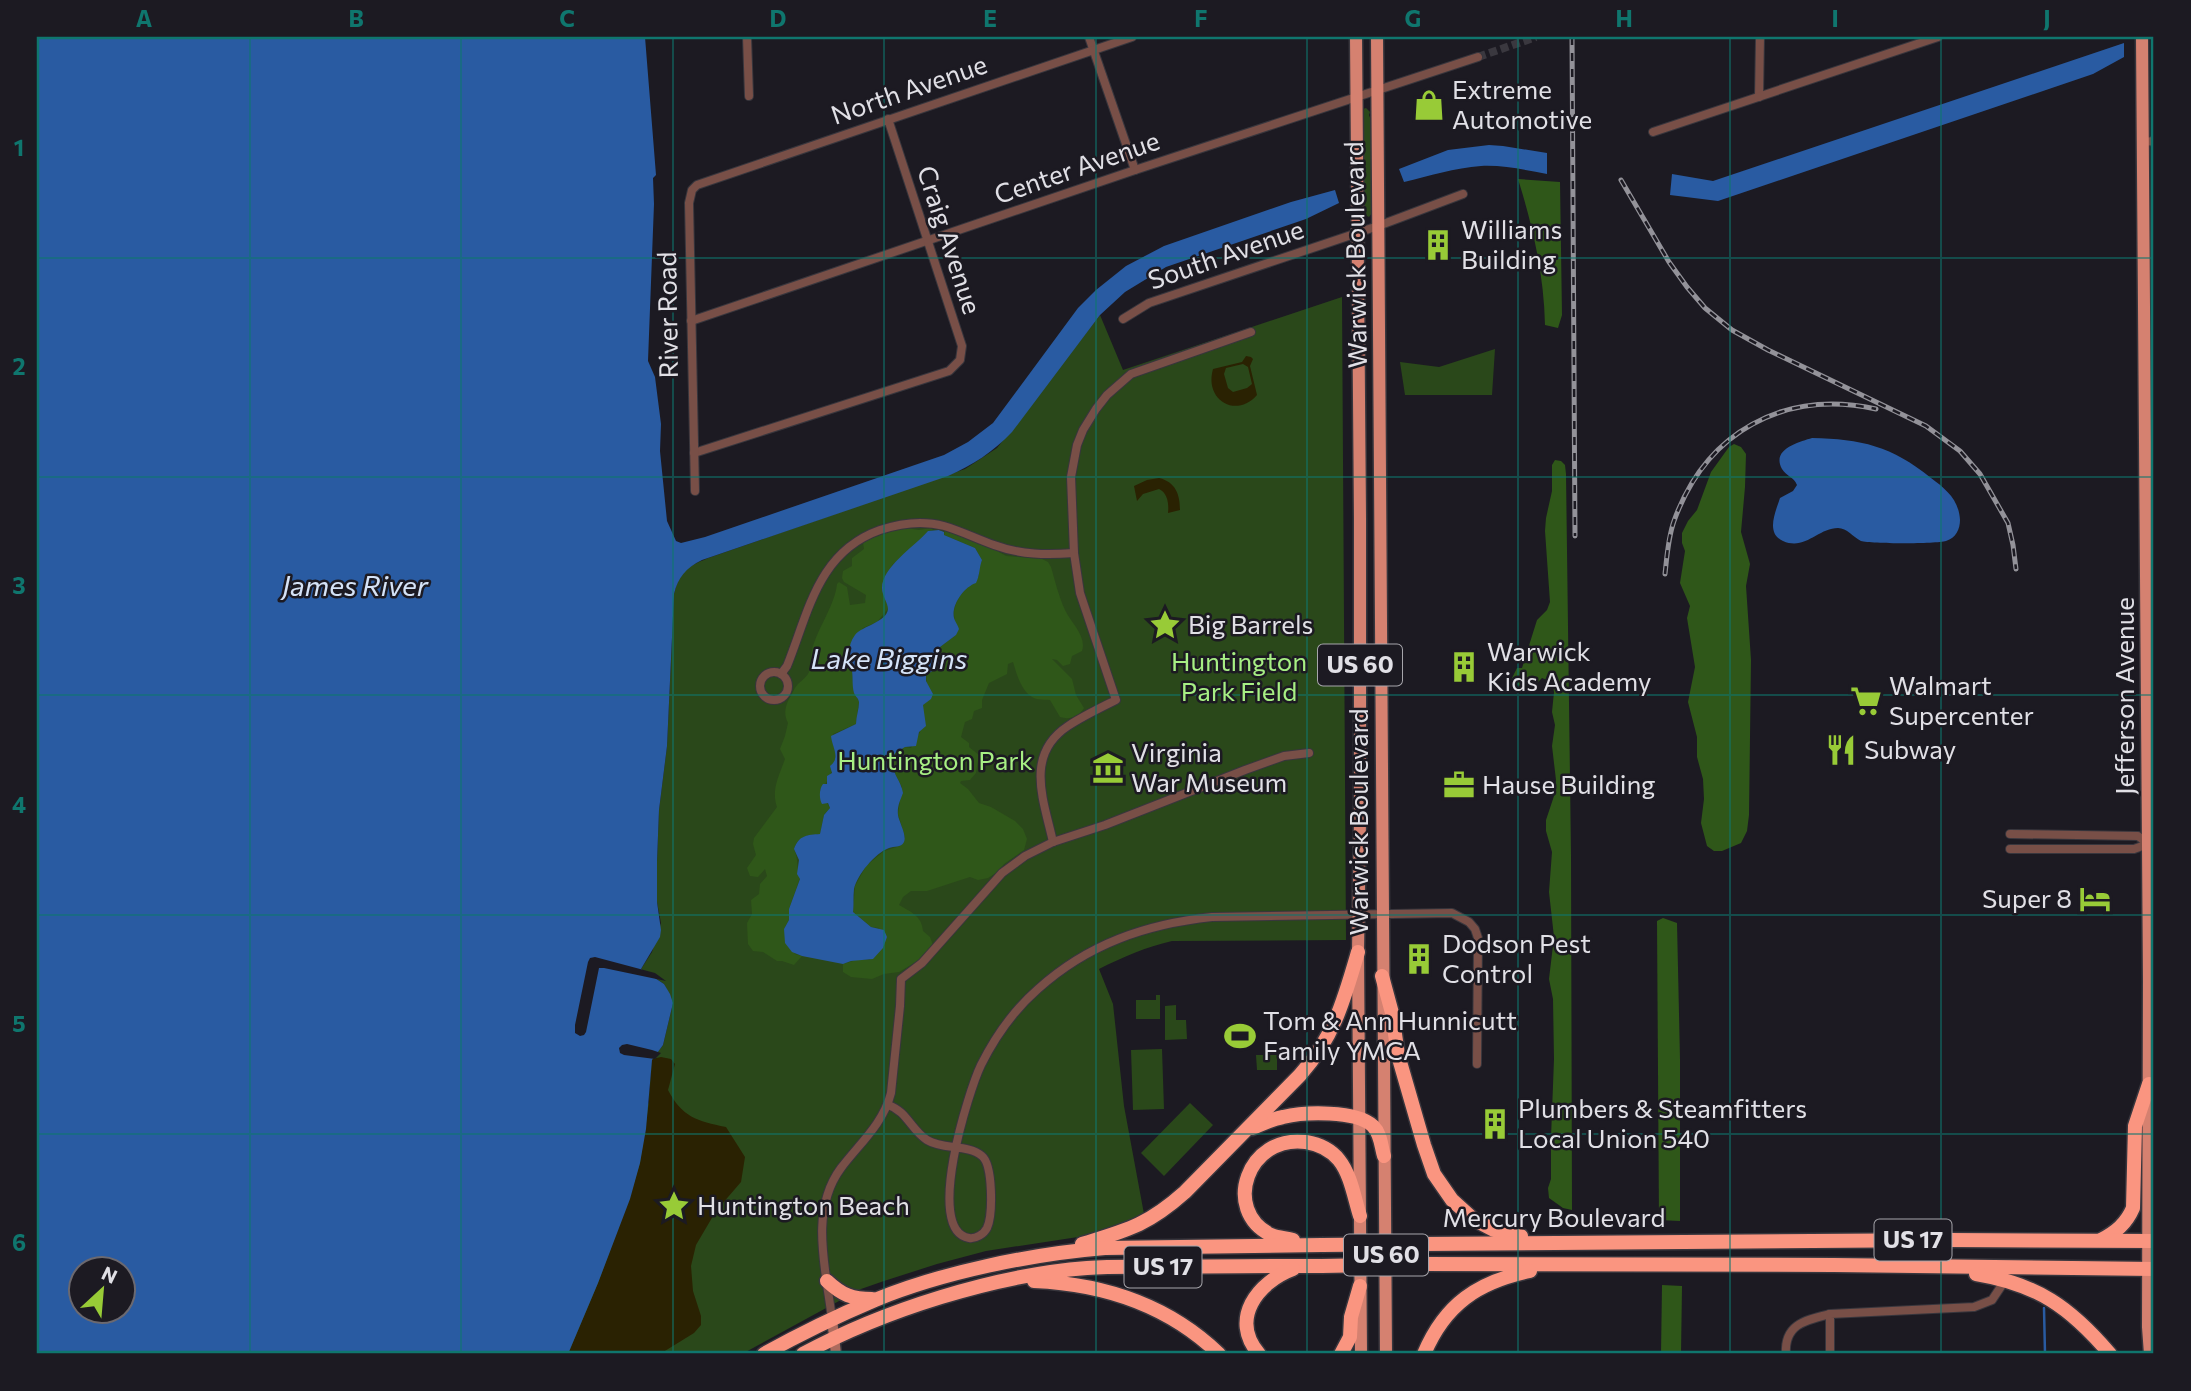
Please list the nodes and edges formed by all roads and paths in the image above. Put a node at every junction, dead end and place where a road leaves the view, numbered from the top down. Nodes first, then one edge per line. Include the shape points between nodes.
1 (749, 37) edge
2 (1089, 37) edge
3 (1132, 37) edge
4 (1356, 37) edge
5 (1377, 37) edge
6 (1760, 37) edge
7 (1938, 37) edge
8 (2142, 37) edge
9 (1093, 50) junction
10 (1478, 57) tunnel mouth
11 (1377, 91) junction
12 (749, 96) dead end
13 (1356, 97) junction
14 (1759, 97) junction
15 (888, 119) junction
16 (1653, 132) dead end
17 (2149, 141) edge
18 (739, 170) joint
19 (1135, 170) junction
20 (1464, 194) dead end
21 (1378, 226) junction
22 (1358, 233) junction
23 (928, 241) junction
24 (1123, 319) dead end
25 (691, 321) junction
26 (1251, 332) dead end
27 (1360, 414) junction
28 (1380, 414) junction
29 (694, 453) junction
30 (695, 491) dead end
31 (1360, 519) junction
32 (1381, 519) junction
33 (2150, 523) edge
34 (1074, 553) junction
35 (781, 674) dead end
36 (1309, 752) dead end
37 (1360, 770) junction
38 (1381, 770) junction
39 (2010, 834) dead end
40 (1054, 842) junction
41 (2151, 844) edge
42 (2010, 849) dead end
43 (1382, 914) junction
44 (1359, 915) junction
45 (1358, 952) junction
46 (1382, 976) junction
47 (1477, 1064) dead end
48 (2149, 1084) junction
49 (888, 1105) junction
50 (1359, 1118) junction
51 (1245, 1132) junction
52 (954, 1148) junction
53 (1384, 1156) junction
54 (1360, 1216) junction
55 (1541, 1239) junction
56 (2101, 1240) junction
57 (2151, 1240) edge
58 (1322, 1245) junction
59 (1050, 1255) junction
60 (1306, 1266) junction
61 (1933, 1266) junction
62 (1542, 1267) junction
63 (2151, 1269) edge
64 (2006, 1279) junction
65 (1005, 1280) junction
66 (827, 1281) junction
67 (1360, 1286) junction
68 (877, 1298) junction
69 (1830, 1314) junction
70 (832, 1319) junction
71 (834, 1338) junction
72 (764, 1354) edge
73 (803, 1354) edge
74 (836, 1354) edge
75 (1219, 1354) edge
76 (1259, 1354) edge
77 (1341, 1354) edge
78 (1361, 1354) edge
79 (1386, 1354) edge
80 (1424, 1354) edge
81 (1786, 1354) edge
82 (1830, 1354) edge
83 (2110, 1354) edge
84 (2150, 1354) edge

1 - 12 street
2 - 9 street
3 - 9 street, North Avenue
4 - 13 main road, Warwick Boulevard / US 60
5 - 11 main road, Warwick Boulevard / US 60
6 - 14 street
7 - 14 street
8 - 17 main road, Jefferson Avenue
9 - 15 street, North Avenue
9 - 19 street
10 - 11 street, Center Avenue
11 - 13 street, Center Avenue
11 - 21 main road, Warwick Boulevard / US 60
13 - 19 street, Center Avenue
13 - 22 main road, Warwick Boulevard / US 60
14 - 16 street
15 - 18 street, North Avenue
15 - 23 street, Craig Avenue
17 - 33 main road, Jefferson Avenue
18 - 25 street, River Road via 697,185 690,196
19 - 23 street, Center Avenue
20 - 21 street, South Avenue
21 - 22 street, South Avenue
21 - 28 main road, Warwick Boulevard / US 60
22 - 24 street, South Avenue via 1149,303
22 - 27 main road, Warwick Boulevard / US 60
23 - 25 street, Center Avenue
23 - 29 street, Craig Avenue via 962,346 960,360 950,370
25 - 29 street, River Road
26 - 34 street via 1131,374 1105,397 1077,445 1072,477
27 - 28 main road
27 - 31 main road, Warwick Boulevard / US 60
28 - 32 main road, Warwick Boulevard / US 60
29 - 30 street, River Road
31 - 32 main road
31 - 37 main road, Warwick Boulevard / US 60
32 - 38 main road, Warwick Boulevard / US 60
33 - 41 main road, Jefferson Avenue
34 - 35 street via 1013,551 934,524 892,526 860,539 836,558 820,581
34 - 40 street via 1080,593 1116,699 1067,726 1046,750 1041,786
36 - 40 street via 1284,756
37 - 38 main road
37 - 44 main road, Warwick Boulevard / US 60
38 - 43 main road, Warwick Boulevard / US 60
39 - 41 street via 2138,836
40 - 49 street via 1002,873 922,963 901,979
41 - 42 street via 2134,849
41 - 48 main road, Jefferson Avenue
43 - 44 street
43 - 46 main road, Warwick Boulevard / US 60
43 - 47 street via 1456,914 1475,929
44 - 45 main road, Warwick Boulevard / US 60
44 - 52 street via 1182,920 1123,936 1080,957 1036,990 989,1050 962,1114
45 - 50 main road, Warwick Boulevard / US 60
45 - 51 highway via 1344,1002 1325,1043 1304,1072
46 - 53 main road, Warwick Boulevard / US 60
46 - 55 highway via 1398,1055 1438,1181 1452,1200 1482,1224 1514,1236
48 - 56 highway via 2135,1126 2133,1208 2121,1227
48 - 57 main road, Jefferson Avenue
49 - 52 street via 905,1115 920,1135
49 - 66 street via 841,1168 827,1195 822,1226
50 - 51 highway via 1284,1116
50 - 53 highway via 1376,1129
50 - 54 main road, Warwick Boulevard / US 60
51 - 59 highway via 1156,1216
52 - 52 street via 951,1218 960,1233 972,1238 987,1228 989,1167 982,1156
53 - 79 main road, Warwick Boulevard / US 60
54 - 58 highway via 1348,1174 1329,1151 1297,1142 1263,1153 1247,1181 1250,1214 1272,1235
54 - 67 main road, Warwick Boulevard / US 60
55 - 56 highway, Mercury Boulevard / US 17
55 - 58 highway, Mercury Boulevard / US 17, bridge
56 - 57 highway, Mercury Boulevard
57 - 63 main road, Jefferson Avenue
58 - 59 highway, Mercury Boulevard / US 17 via 1123,1247
59 - 68 highway, Mercury Boulevard / US 17 via 986,1267
60 - 62 highway, Mercury Boulevard / US 17, bridge
60 - 65 highway, Mercury Boulevard / US 17 via 1086,1268
60 - 76 highway via 1270,1280 1255,1297 1247,1333
61 - 62 highway, Mercury Boulevard / US 17
61 - 63 highway, Mercury Boulevard / US 17
61 - 64 highway
62 - 80 highway via 1472,1292 1438,1326
63 - 84 main road, Jefferson Avenue
64 - 69 street via 1992,1300 1974,1307
64 - 83 highway via 2067,1311
65 - 71 highway, Mercury Boulevard / US 17 via 901,1311
65 - 75 highway via 1077,1285 1126,1296 1179,1322
66 - 68 highway via 846,1296
66 - 70 street
67 - 77 highway via 1350,1337
67 - 78 main road, Warwick Boulevard / US 60
68 - 70 highway, Mercury Boulevard / US 17
69 - 81 street via 1799,1324 1787,1338
69 - 82 street
70 - 71 street
70 - 72 highway, Mercury Boulevard / US 17
71 - 73 highway, Mercury Boulevard / US 17
71 - 74 street

